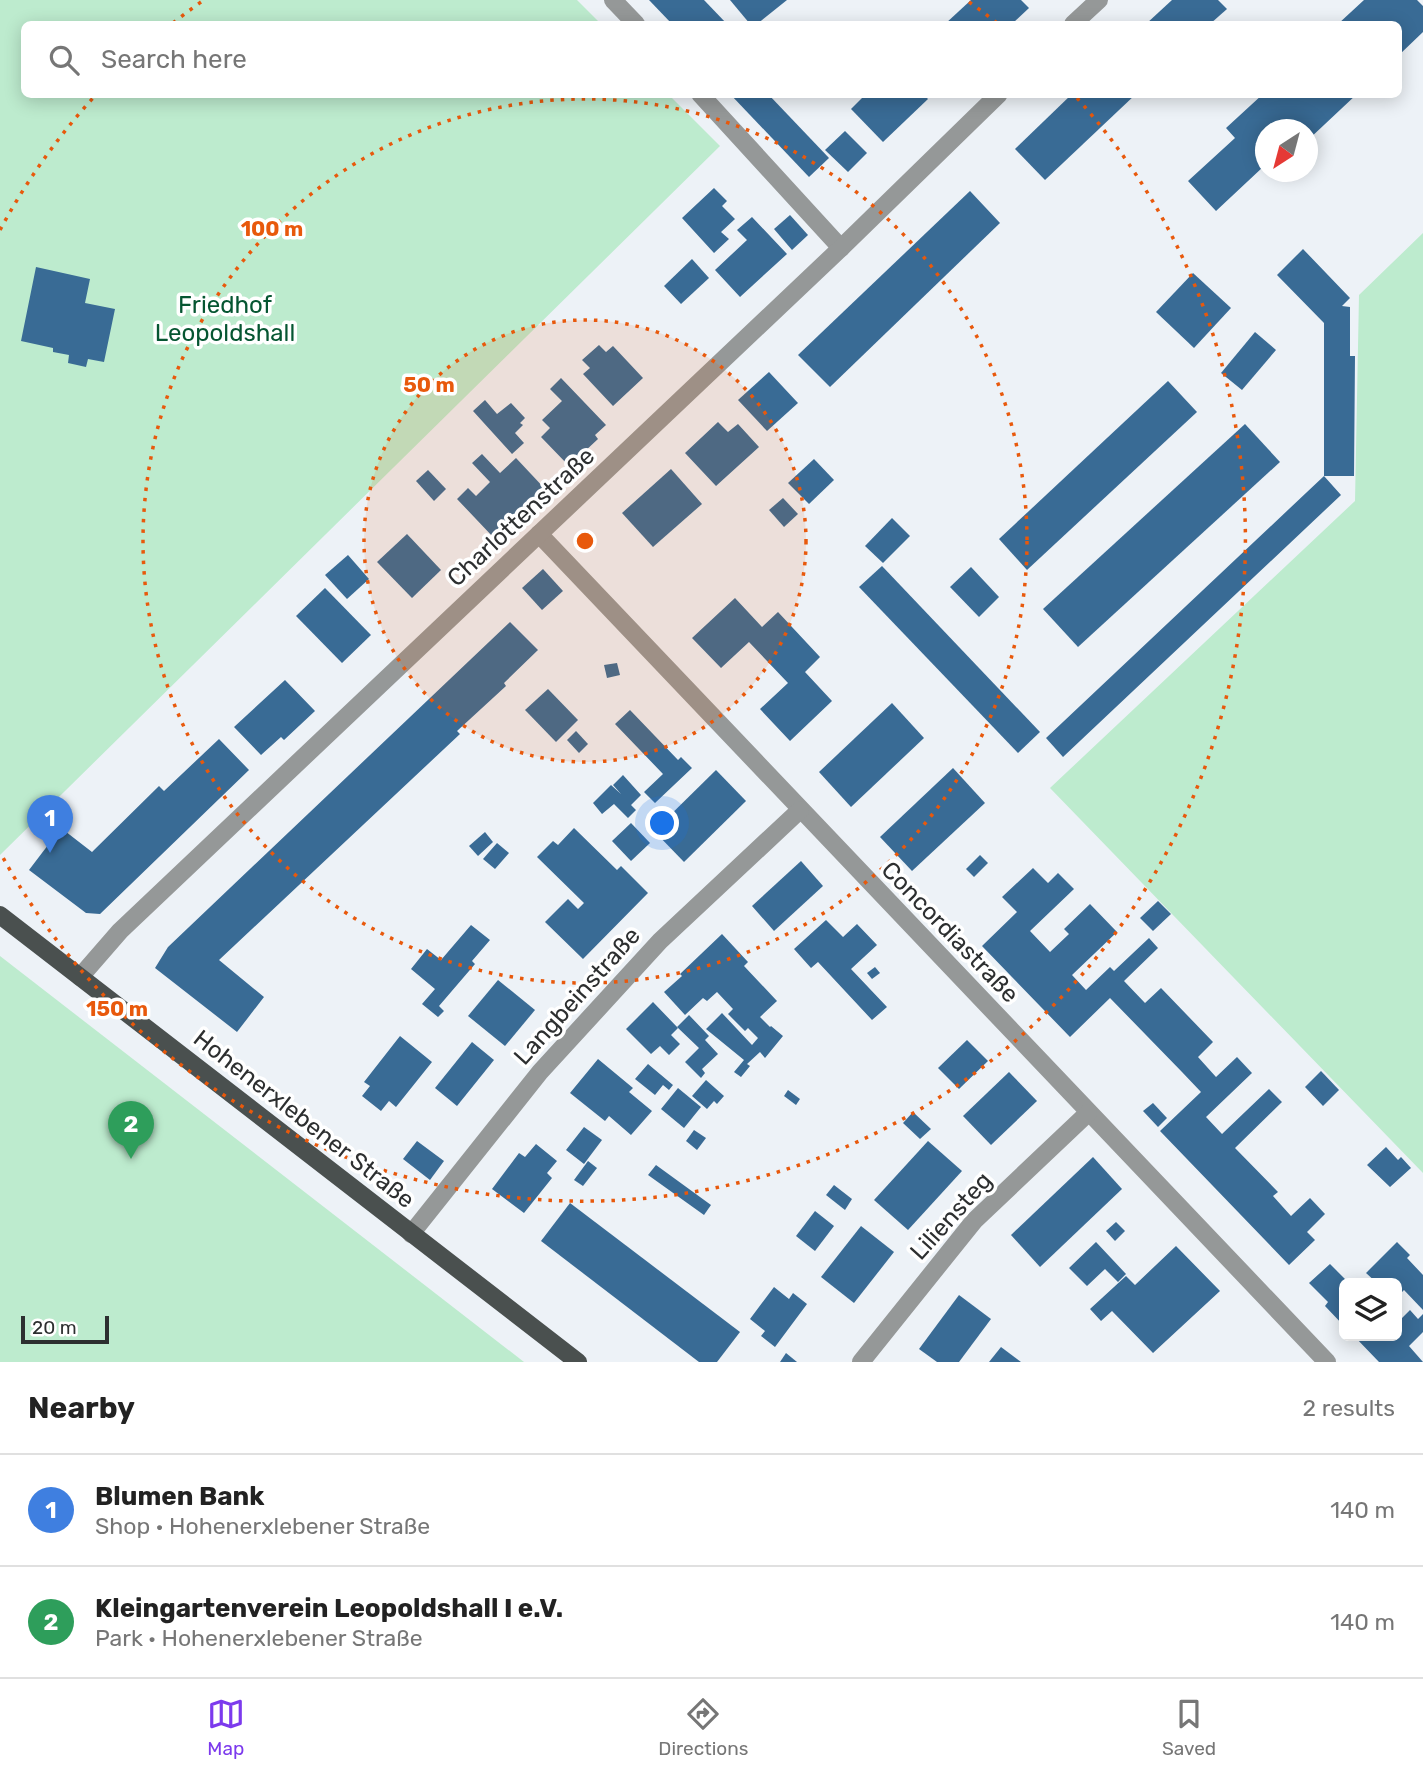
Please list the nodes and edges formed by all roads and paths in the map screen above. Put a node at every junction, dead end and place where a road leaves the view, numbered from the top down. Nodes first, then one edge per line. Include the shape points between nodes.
1 (613, 0) edge
2 (1097, 0) edge
3 (632, 21) edge
4 (1076, 21) edge
5 (704, 98) edge
6 (995, 98) edge
7 (841, 248) junction
8 (539, 534) junction
9 (800, 810) junction
10 (0, 915) edge
11 (80, 977) junction
12 (1088, 1113) junction
13 (411, 1234) junction
14 (578, 1362) edge
15 (861, 1362) edge
16 (1327, 1362) edge

1 - 3 street
2 - 4 street
5 - 7 street
6 - 7 street, Charlottenstraße
7 - 8 street, Charlottenstraße
8 - 9 street, Concordiastraße
8 - 11 street, Charlottenstraße via 120,931
9 - 12 street, Concordiastraße
9 - 13 street, Langbeinstraße via 660,942 558,1052
10 - 11 main road, Hohenerxlebener Straße
11 - 13 main road, Hohenerxlebener Straße
12 - 15 street, Liliensteg via 974,1221
12 - 16 street, Concordiastraße
13 - 14 main road, Hohenerxlebener Straße

